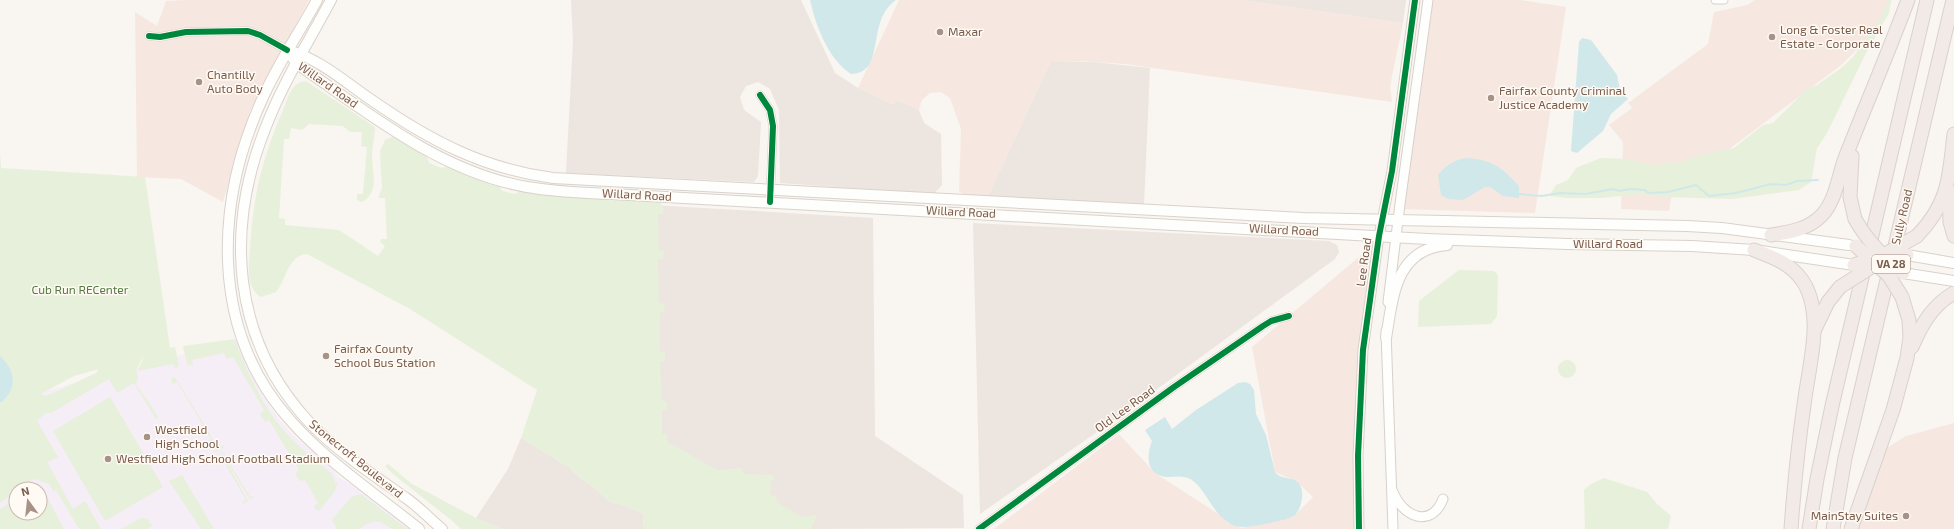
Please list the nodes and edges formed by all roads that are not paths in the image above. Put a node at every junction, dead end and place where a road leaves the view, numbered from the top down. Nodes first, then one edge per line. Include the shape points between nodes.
1 (317, 0) edge
2 (331, 0) edge
3 (1415, 0) edge
4 (1428, 0) edge
5 (1715, 0) edge
6 (1724, 0) edge
7 (1908, 0) edge
8 (1927, 0) edge
9 (1953, 0) edge
10 (149, 36) dead end
11 (287, 50) junction
12 (302, 54) junction
13 (297, 64) junction
14 (760, 95) dead end
15 (1954, 134) edge
16 (1853, 141) junction
17 (1948, 181) junction
18 (771, 188) junction
19 (770, 202) junction
20 (1382, 221) junction
21 (1398, 221) junction
22 (1771, 235) junction
23 (1379, 236) junction
24 (1954, 236) edge
25 (1397, 238) junction
26 (1487, 242) junction
27 (1852, 246) joint
28 (1754, 250) junction
29 (1910, 255) joint
30 (1880, 257) junction
31 (1954, 263) edge
32 (1850, 264) joint
33 (1906, 273) joint
34 (1954, 281) edge
35 (1954, 293) edge
36 (1289, 316) dead end
37 (1814, 333) junction
38 (1386, 338) junction
39 (1907, 358) junction
40 (1392, 488) junction
41 (1442, 499) dead end
42 (419, 529) edge
43 (442, 529) edge
44 (979, 529) edge
45 (1359, 529) edge
46 (1393, 529) edge
47 (1791, 529) edge
48 (1809, 529) edge
49 (1833, 529) edge
50 (1851, 529) edge

1 - 11 main road, Stonecroft Boulevard
2 - 12 main road, Stonecroft Boulevard
3 - 20 street, Lee Road via 1392,171
4 - 21 street
5 - 6 street
7 - 16 highway
8 - 48 highway, Sully Road / VA 28 via 1832,406
9 - 49 highway, Sully Road / VA 28 via 1847,450
10 - 11 street via 160,37 186,32 248,31
11 - 12 main road, Willard Road
11 - 13 main road, Willard Road
11 - 42 main road, Stonecroft Boulevard via 256,114 232,196 227,266 234,310 247,351 256,369 289,419 316,446
12 - 13 main road, Stonecroft Boulevard
12 - 18 main road, Willard Road via 404,122 450,147 499,168 553,178
13 - 19 main road, Willard Road via 397,133 444,158 496,179 526,187 552,190
13 - 43 main road, Stonecroft Boulevard via 264,130 246,194 240,252 243,287 250,321 279,384 311,423
14 - 18 street via 770,110 774,126
15 - 17 highway
16 - 22 highway via 1835,192 1822,215 1812,224 1797,231
16 - 30 highway, bridge via 1850,197 1854,219
17 - 24 highway via 1950,222
17 - 30 highway, bridge via 1938,211 1931,222 1917,236
18 - 19 street
18 - 20 main road, Willard Road via 1154,211
19 - 23 main road, Willard Road
20 - 21 main road, Willard Road
20 - 23 street, Lee Road
21 - 22 main road, Willard Road via 1687,226
21 - 25 street
22 - 27 main road, Willard Road
23 - 25 main road, Willard Road
23 - 45 street, Lee Road via 1361,375 1357,472
25 - 26 main road, Willard Road
25 - 38 street
26 - 28 main road, Willard Road via 1680,245
26 - 38 main road via 1432,247 1412,258 1403,269 1396,285
27 - 30 highway, bridge
28 - 32 main road, Willard Road
28 - 37 highway via 1778,259 1792,268 1802,280 1811,301
29 - 30 highway, bridge
29 - 31 main road
30 - 32 highway, bridge
30 - 33 highway, bridge
30 - 37 highway, bridge via 1840,287 1828,302
30 - 39 highway, bridge via 1902,298 1910,320
33 - 34 main road
35 - 39 highway via 1934,309 1922,325
36 - 44 street, Old Lee Road via 1263,326
37 - 47 highway via 1800,433
38 - 40 street
39 - 50 highway via 1893,410
40 - 41 street via 1400,506 1417,518 1427,519 1432,516 1438,510
40 - 46 street

